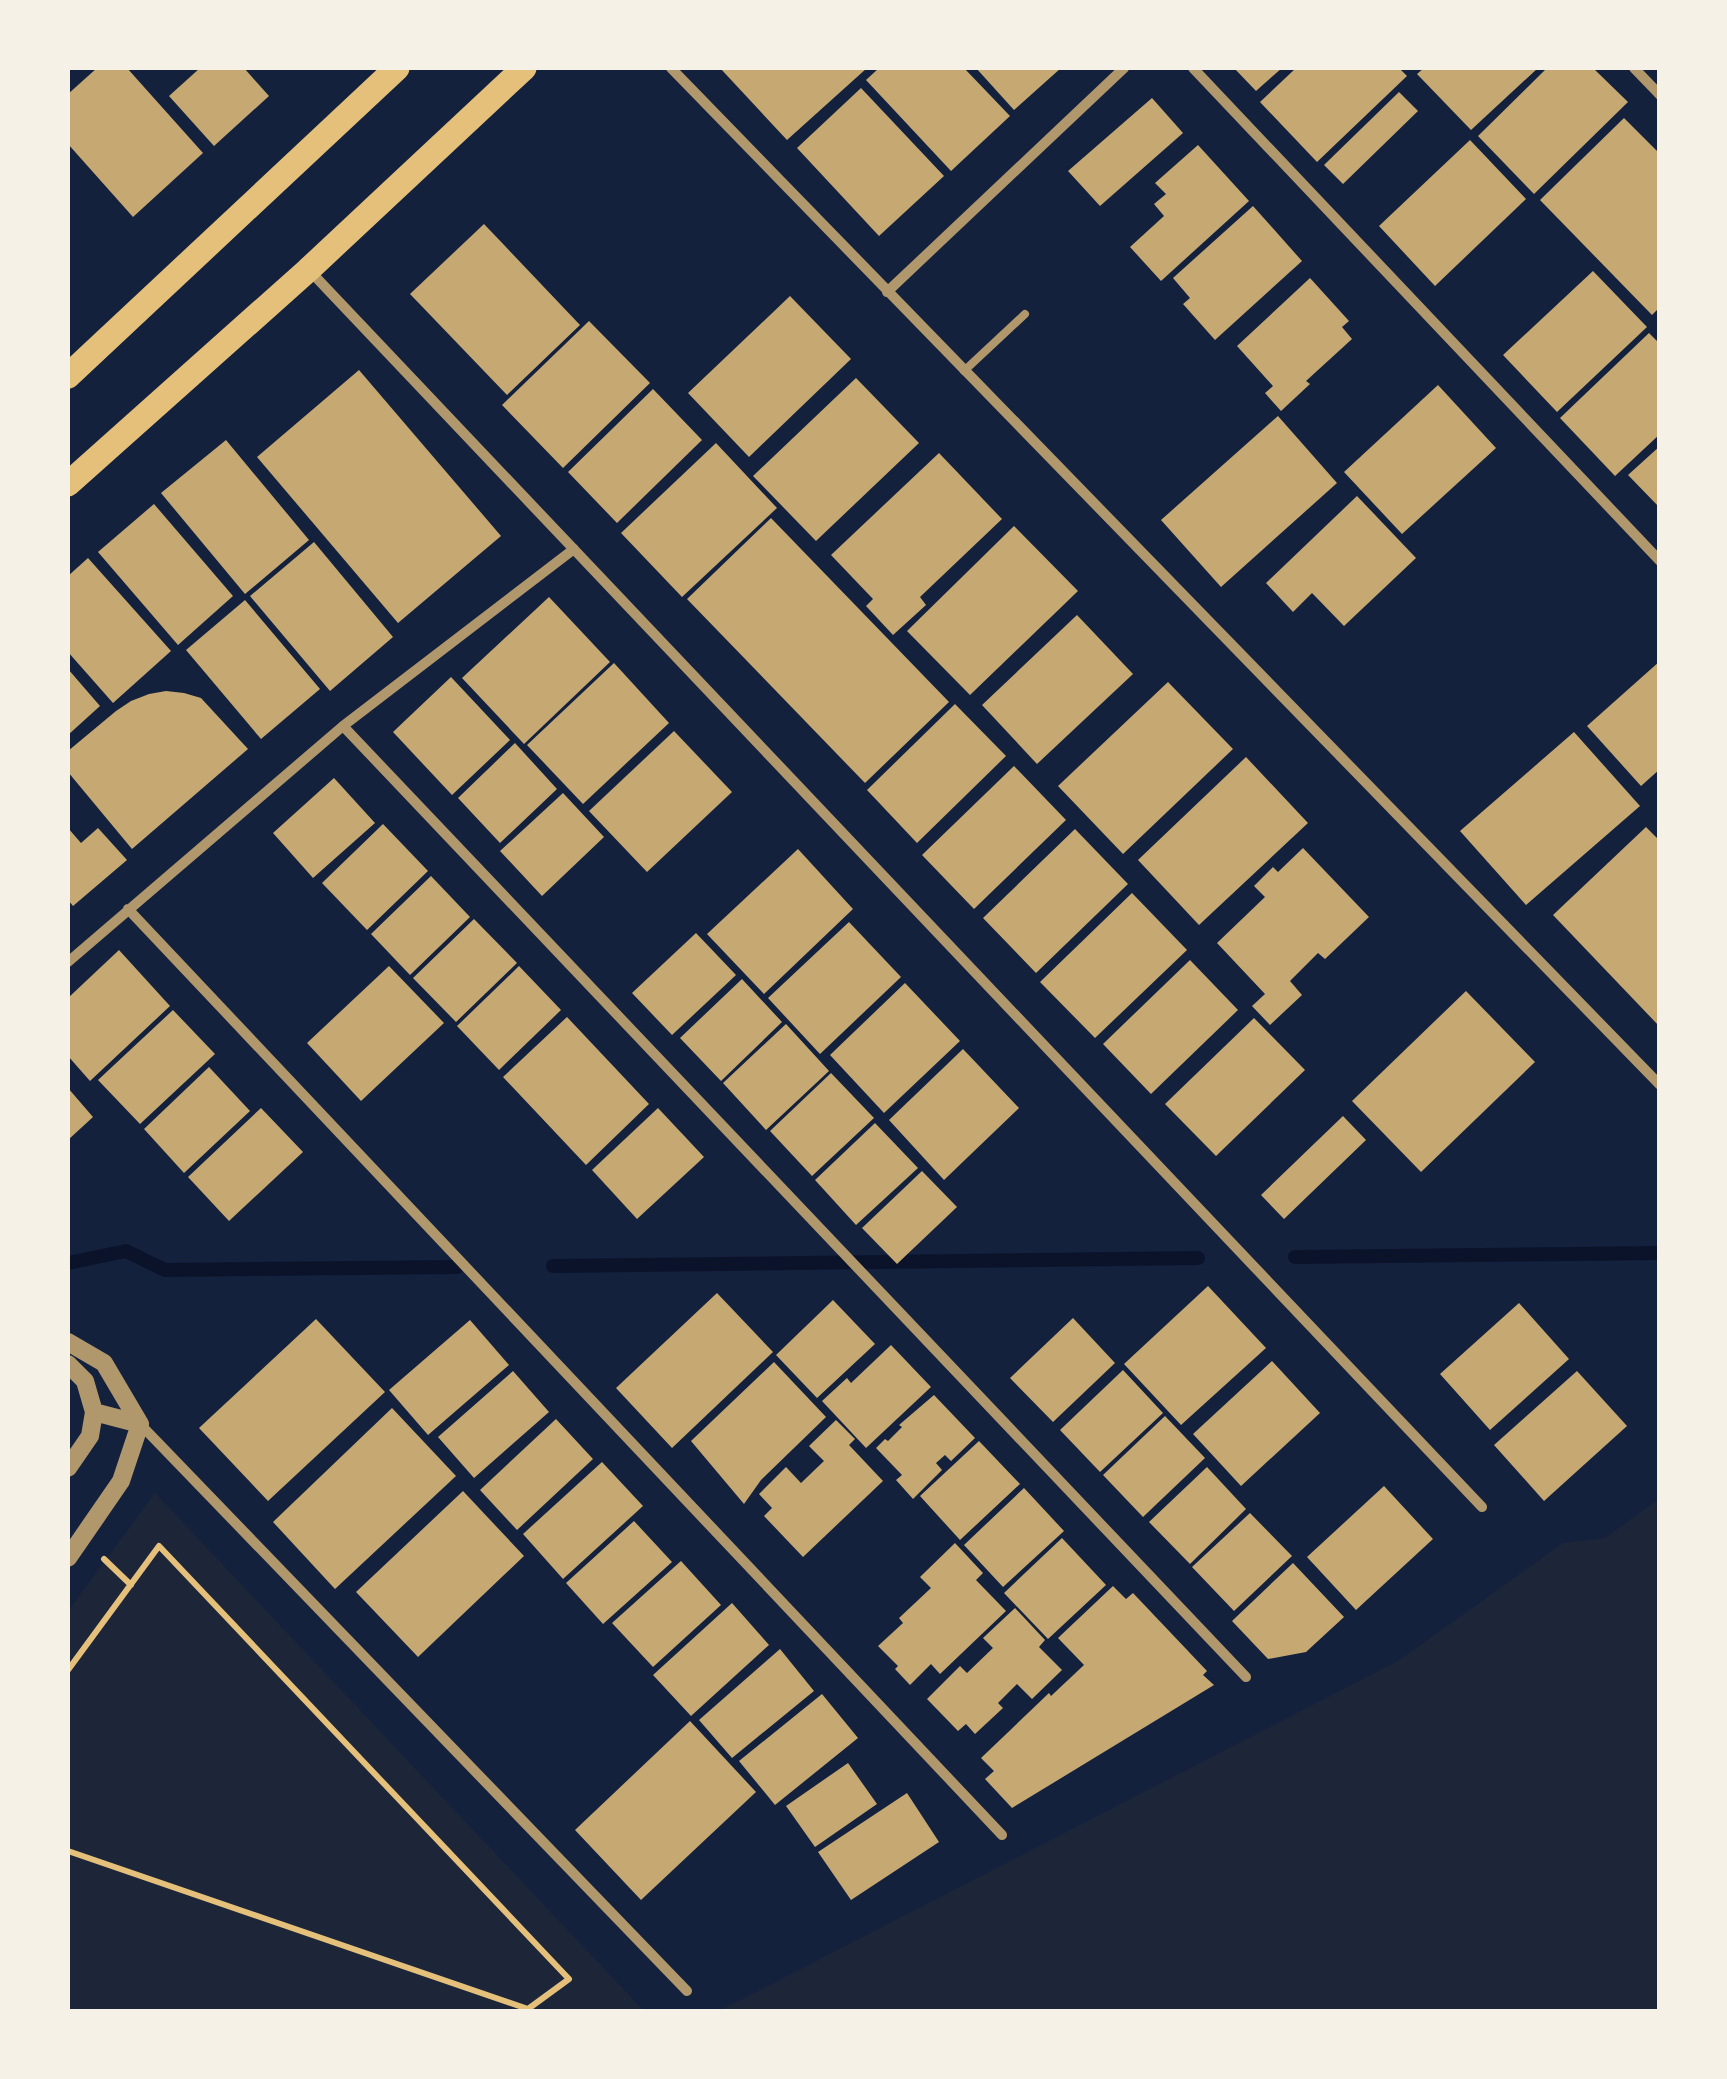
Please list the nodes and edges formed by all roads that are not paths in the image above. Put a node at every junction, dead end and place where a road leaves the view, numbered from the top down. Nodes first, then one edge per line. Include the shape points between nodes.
1 (396, 68) edge
2 (524, 68) edge
3 (671, 68) edge
4 (1124, 68) edge
5 (1193, 68) edge
6 (1634, 68) edge
7 (1660, 95) edge
8 (308, 270) junction
9 (887, 292) junction
10 (1025, 314) dead end
11 (964, 371) junction
12 (68, 374) edge
13 (68, 484) edge
14 (574, 549) junction
15 (1660, 560) edge
16 (343, 726) junction
17 (128, 909) junction
18 (68, 962) edge
19 (1660, 1084) edge
20 (68, 1342) edge
21 (68, 1364) edge
22 (94, 1412) junction
23 (140, 1424) junction
24 (68, 1468) edge
25 (1482, 1508) dead end
26 (68, 1558) edge
27 (1246, 1678) dead end
28 (1002, 1835) dead end
29 (687, 1990) dead end

1 - 12 main road
2 - 8 main road
3 - 9 street
4 - 9 street
5 - 15 street
6 - 7 street
8 - 13 main road
8 - 14 street
9 - 11 street
10 - 11 lane
11 - 19 street
14 - 16 street
14 - 25 street
16 - 17 street
16 - 27 street
17 - 18 street
17 - 28 street
20 - 23 street via 104,1363
21 - 22 street via 85,1381
22 - 23 street
22 - 24 street via 90,1436
23 - 26 street via 121,1481
23 - 29 street

